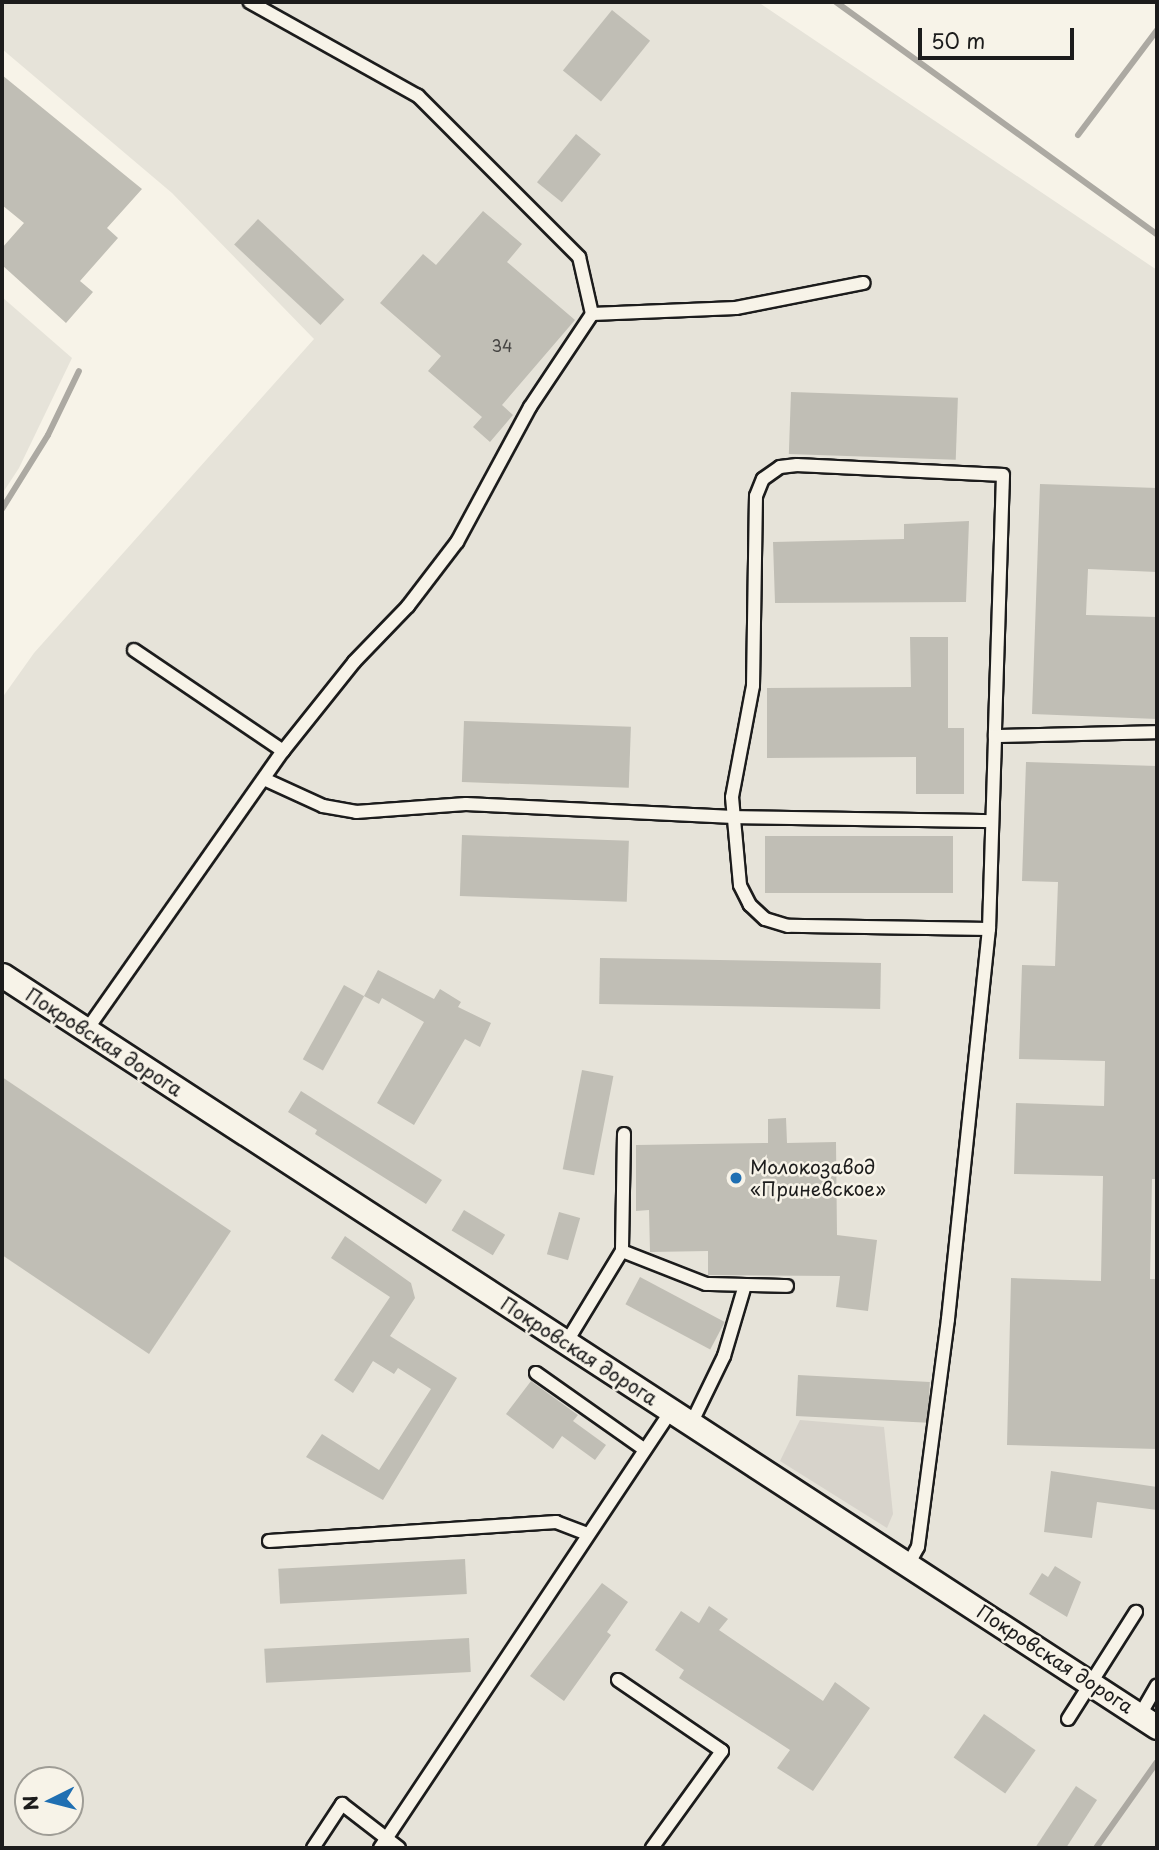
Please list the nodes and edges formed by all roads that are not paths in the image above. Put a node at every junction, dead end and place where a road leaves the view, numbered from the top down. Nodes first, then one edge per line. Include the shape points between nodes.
1 (250, 2) edge
2 (864, 283) dead end
3 (592, 314) junction
4 (134, 650) dead end
5 (1157, 732) edge
6 (995, 736) junction
7 (283, 751) junction
8 (264, 779) junction
9 (734, 817) junction
10 (992, 821) junction
11 (989, 929) junction
12 (2, 975) edge
13 (86, 1031) junction
14 (624, 1134) dead end
15 (622, 1251) junction
16 (745, 1285) junction
17 (787, 1286) dead end
18 (566, 1343) junction
19 (536, 1373) dead end
20 (671, 1411) junction
21 (691, 1424) junction
22 (645, 1450) junction
23 (588, 1534) junction
24 (269, 1541) dead end
25 (909, 1563) junction
26 (1136, 1612) dead end
27 (618, 1680) dead end
28 (1091, 1683) junction
29 (1157, 1686) edge
30 (1068, 1719) dead end
31 (1148, 1721) edge
32 (384, 1843) edge
33 (313, 1848) edge
34 (399, 1848) edge
35 (652, 1848) edge

1 - 3 lane via 418,96 579,257
2 - 3 lane via 736,308
3 - 7 lane via 530,407 457,542
4 - 7 lane
5 - 6 lane
6 - 9 lane via 1003,475 779,467 763,479 757,496 753,686 733,777
6 - 10 lane
7 - 8 lane
8 - 9 lane via 323,806 356,812 466,804
8 - 13 lane
9 - 10 lane
9 - 11 lane via 740,885 750,905 765,919 788,926
10 - 11 lane
11 - 25 lane via 948,1319 918,1548
12 - 13 street, Покровская дорога
13 - 18 street, Покровская дорога
14 - 15 lane
15 - 16 lane via 706,1284
15 - 18 lane
16 - 17 lane
16 - 21 lane via 724,1356
18 - 20 street, Покровская дорога
19 - 22 lane
20 - 21 street, Покровская дорога
20 - 22 lane
21 - 25 street, Покровская дорога
22 - 23 lane
23 - 24 lane via 556,1522
23 - 32 lane
25 - 28 street, Покровская дорога
26 - 28 lane
27 - 35 lane via 722,1751
28 - 30 lane
28 - 31 street, Покровская дорога
29 - 31 lane
32 - 33 lane via 342,1804
32 - 34 lane

